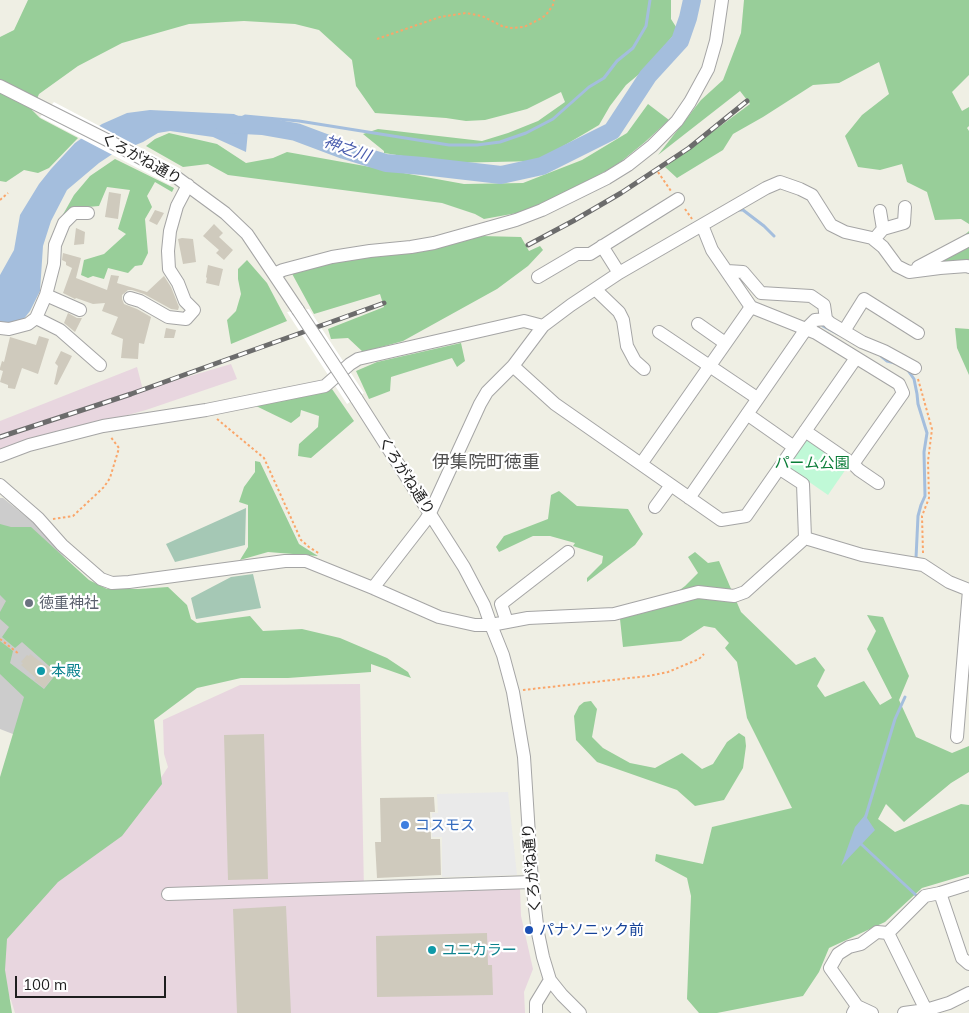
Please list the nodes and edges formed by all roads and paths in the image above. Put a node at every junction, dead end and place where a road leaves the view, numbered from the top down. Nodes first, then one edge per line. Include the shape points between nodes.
1 (554, 0) edge
2 (722, 0) edge
3 (377, 39) dead end
4 (0, 86) edge
5 (188, 185) junction
6 (8, 193) dead end
7 (678, 199) dead end
8 (0, 200) edge
9 (905, 207) dead end
10 (880, 211) dead end
11 (88, 213) dead end
12 (702, 225) junction
13 (883, 230) junction
14 (874, 240) junction
15 (969, 240) edge
16 (602, 246) junction
17 (969, 267) edge
18 (727, 271) junction
19 (909, 272) junction
20 (619, 273) junction
21 (274, 274) junction
22 (538, 277) dead end
23 (594, 289) junction
24 (46, 295) junction
25 (130, 298) dead end
26 (751, 307) junction
27 (80, 310) dead end
28 (36, 318) junction
29 (817, 322) junction
30 (698, 324) dead end
31 (543, 326) junction
32 (0, 328) edge
33 (844, 331) junction
34 (659, 332) dead end
35 (918, 333) dead end
36 (726, 343) junction
37 (856, 358) junction
38 (100, 364) dead end
39 (513, 366) junction
40 (709, 366) junction
41 (915, 368) joint
42 (644, 369) dead end
43 (757, 398) junction
44 (206, 410) junction
45 (747, 414) junction
46 (103, 426) junction
47 (805, 431) junction
48 (794, 447) junction
49 (0, 456) edge
50 (641, 464) junction
51 (853, 464) junction
52 (780, 468) junction
53 (878, 483) dead end
54 (0, 485) edge
55 (671, 485) junction
56 (689, 498) junction
57 (655, 507) dead end
58 (430, 513) junction
59 (38, 518) junction
60 (805, 538) junction
61 (568, 552) dead end
62 (324, 556) dead end
63 (923, 566) junction
64 (373, 588) junction
65 (969, 590) edge
66 (507, 622) junction
67 (491, 625) junction
68 (0, 639) edge
69 (19, 654) dead end
70 (704, 654) dead end
71 (513, 692) junction
72 (957, 737) dead end
73 (532, 882) junction
74 (969, 884) edge
75 (940, 893) junction
76 (168, 894) dead end
77 (888, 933) junction
78 (969, 964) edge
79 (550, 980) junction
80 (969, 993) edge
81 (855, 1009) edge
82 (926, 1010) junction
83 (536, 1013) edge
84 (580, 1013) edge
85 (872, 1013) edge
86 (904, 1013) edge

1 - 3 path via 546,15 524,27 502,26 482,16 466,13 440,17
2 - 21 street via 708,69 690,102 677,121 652,146 607,178 542,210 507,222 434,243 332,257
4 - 5 street, くろがね通り
5 - 21 street, くろがね通り via 225,212 247,234
5 - 25 street via 177,206 168,251 170,270 185,301 194,310 186,319 168,317
6 - 8 path
7 - 16 street
9 - 13 street via 904,223
10 - 13 street
11 - 24 street via 74,213 64,223 55,245
12 - 14 street via 780,182 812,195 831,225
12 - 18 street via 712,250
12 - 20 street
13 - 14 street
14 - 19 street via 897,266
15 - 19 street
16 - 20 street
16 - 22 street via 590,254 577,254
17 - 19 street
18 - 26 street
18 - 29 street via 743,272 761,294 811,296 824,305
20 - 23 street
21 - 58 street, くろがね通り, bridge
23 - 31 street
23 - 42 street via 619,312 627,346
24 - 27 street
24 - 28 street
26 - 29 street
26 - 36 street
28 - 32 street via 28,324
28 - 38 street via 60,330
29 - 33 street via 830,323
29 - 37 street via 816,333
29 - 43 street
30 - 36 street
31 - 39 street
31 - 44 street via 524,321 358,359 325,386
33 - 35 street via 864,299
33 - 41 street
34 - 40 street
36 - 40 street
37 - 47 street
37 - 51 street via 899,384 903,393
39 - 50 street via 555,404
39 - 58 street via 487,392
40 - 43 street
40 - 50 street
41 - 63 path via 932,429 928,461 929,498 922,516
43 - 45 street
44 - 46 street
44 - 62 path via 264,458 301,540
45 - 48 street
45 - 56 street
46 - 49 street
46 - 59 path via 120,448 104,488 73,516
47 - 48 street
47 - 51 street
48 - 52 street
50 - 55 street
51 - 53 street
52 - 56 street via 746,516 721,520
52 - 60 street via 803,484
54 - 59 street
55 - 56 street
55 - 57 street
58 - 64 street
58 - 67 street, くろがね通り via 464,567
59 - 64 street via 84,566 100,579 112,583 306,561
60 - 63 street via 862,555
60 - 66 street via 745,592 734,596 698,592 614,614
61 - 66 street via 501,604
63 - 65 street
64 - 67 street via 439,616 475,625
65 - 72 street
66 - 67 street
67 - 71 street, くろがね通り
68 - 69 path
70 - 71 path via 668,672 648,676
71 - 73 street, くろがね通り via 524,757
73 - 76 street
73 - 79 street, くろがね通り via 538,933
74 - 75 street
75 - 77 street via 925,896
75 - 78 street via 962,958
77 - 81 street via 877,932 861,944 838,954 830,968
77 - 82 street
79 - 83 street via 536,1003
79 - 84 street, くろがね通り
80 - 82 street
81 - 85 street
82 - 86 street

